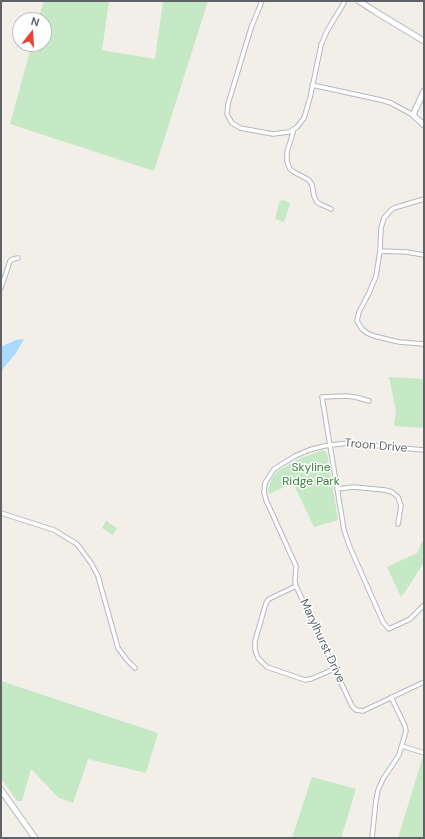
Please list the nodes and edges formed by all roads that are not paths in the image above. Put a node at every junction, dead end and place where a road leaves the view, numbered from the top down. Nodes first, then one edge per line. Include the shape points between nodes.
1 (262, 1) edge
2 (345, 1) edge
3 (359, 1) edge
4 (424, 41) edge
5 (312, 85) junction
6 (424, 90) edge
7 (413, 115) junction
8 (424, 125) edge
9 (294, 129) junction
10 (315, 199) junction
11 (424, 199) edge
12 (311, 203) dead end
13 (331, 208) dead end
14 (380, 251) junction
15 (424, 255) edge
16 (18, 258) dead end
17 (1, 288) edge
18 (424, 344) edge
19 (369, 401) dead end
20 (329, 445) junction
21 (424, 450) edge
22 (336, 490) junction
23 (266, 501) joint
24 (1, 514) edge
25 (398, 524) dead end
26 (296, 586) junction
27 (424, 605) edge
28 (135, 668) dead end
29 (334, 669) junction
30 (424, 682) edge
31 (391, 697) junction
32 (402, 746) junction
33 (424, 753) edge
34 (1, 790) edge
35 (35, 838) edge
36 (372, 838) edge

1 - 9 street via 251,28 228,104 227,116 235,126 244,130 273,134
2 - 5 street via 321,43
3 - 4 street
5 - 7 street via 381,100
5 - 9 street via 306,114
6 - 7 street
7 - 8 street
9 - 10 street via 287,152 287,162 290,169 309,180
10 - 12 street
10 - 13 street
11 - 14 street via 394,208 387,214 381,228
14 - 15 street
14 - 18 street via 376,276 357,317 359,326 374,336
16 - 17 street via 10,261
19 - 20 street via 345,396 322,397
20 - 21 street, Troon Drive via 348,443
20 - 22 street
20 - 23 street, Troon Drive via 309,450 274,469 266,481
22 - 25 street via 360,487 392,492 398,497 401,506
22 - 27 street via 349,545 387,627 393,628 410,619
23 - 26 street, Marylhurst Drive via 296,566
24 - 28 street via 54,530 77,544 98,576 118,648
26 - 29 street, Marylhurst Drive
26 - 29 street via 266,602 254,641 258,658 267,668 305,680
29 - 31 street, Marylhurst Drive via 350,704 356,710 363,710
30 - 31 street, Marylhurst Drive
31 - 32 street via 405,726
32 - 33 street
32 - 36 street via 378,790
34 - 35 street

